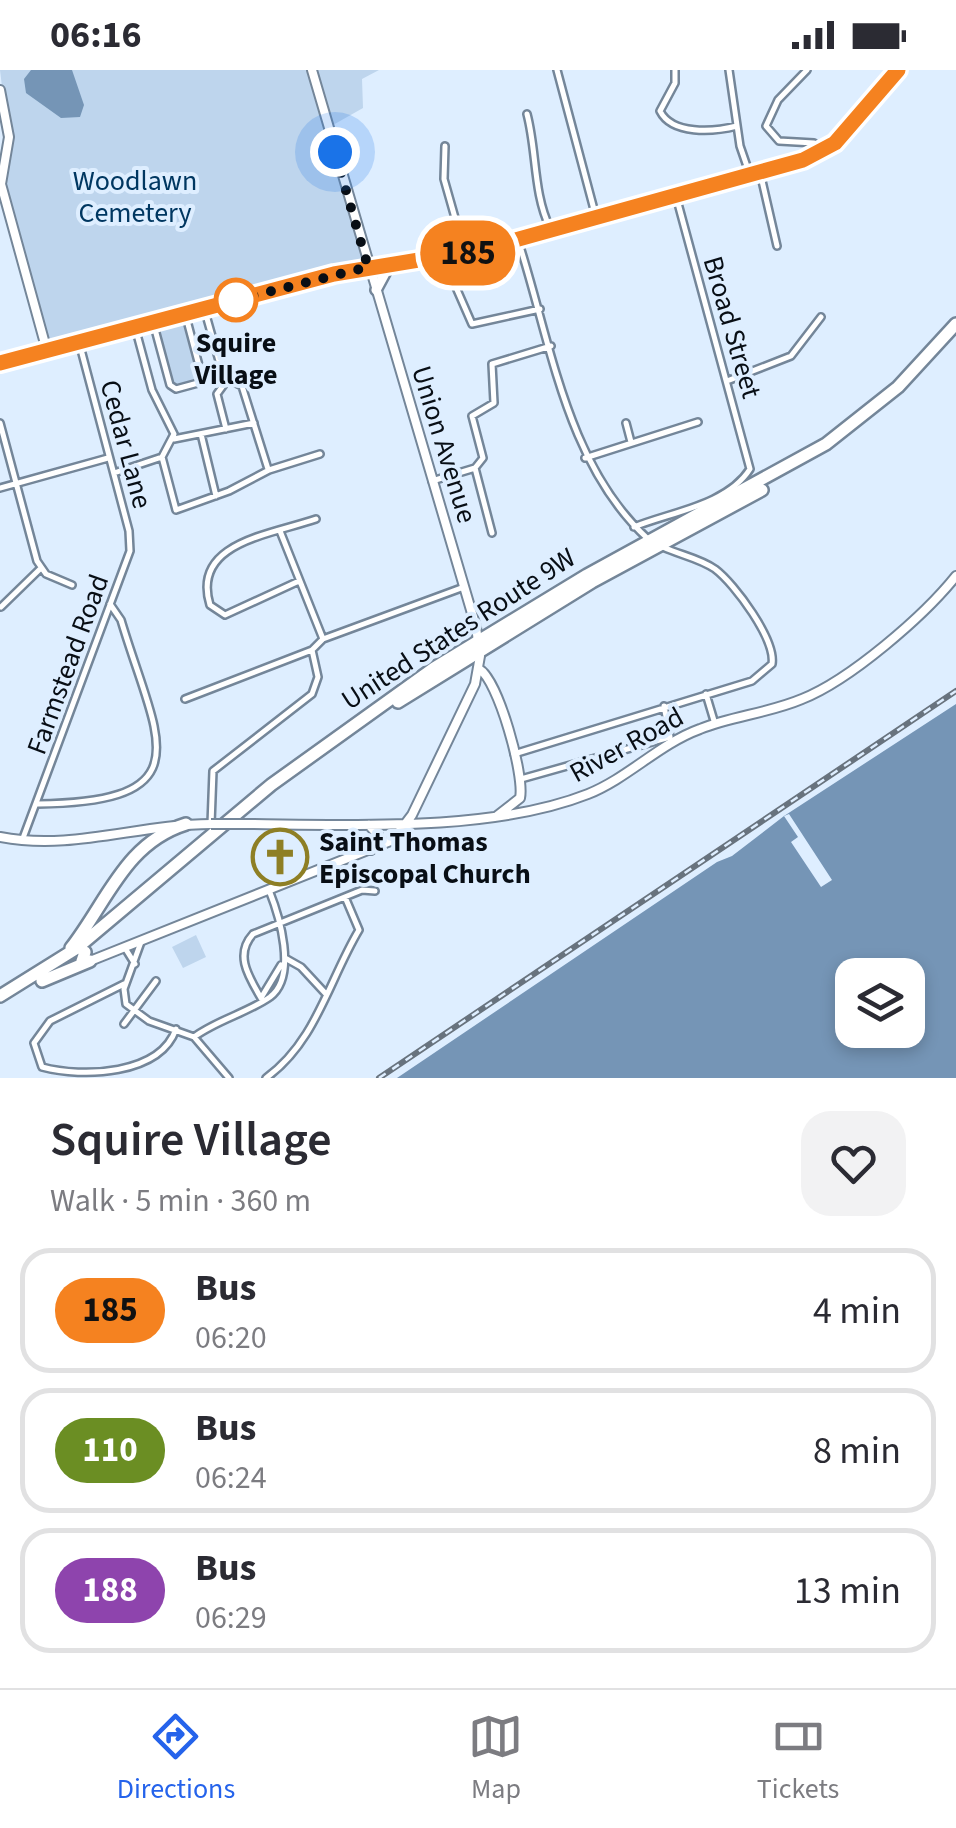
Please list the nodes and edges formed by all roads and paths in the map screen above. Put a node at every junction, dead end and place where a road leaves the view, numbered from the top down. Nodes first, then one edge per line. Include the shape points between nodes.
1 (312, 70) edge
2 (558, 70) edge
3 (675, 70) edge
4 (728, 70) edge
5 (807, 70) edge
6 (898, 70) edge
7 (0, 90) edge
8 (527, 114) dead end
9 (736, 126) junction
10 (446, 146) dead end
11 (822, 152) junction
12 (755, 174) junction
13 (676, 196) junction
14 (597, 218) junction
15 (552, 231) junction
16 (518, 240) junction
17 (777, 246) dead end
18 (465, 253) junction
19 (450, 256) junction
20 (390, 264) junction
21 (368, 267) junction
22 (376, 290) junction
23 (204, 308) junction
24 (540, 309) junction
25 (185, 313) junction
26 (821, 317) dead end
27 (153, 322) junction
28 (956, 324) edge
29 (135, 327) junction
30 (956, 336) edge
31 (79, 342) junction
32 (551, 346) junction
33 (48, 350) junction
34 (0, 363) edge
35 (727, 381) junction
36 (224, 382) junction
37 (900, 390) junction
38 (0, 422) edge
39 (698, 422) dead end
40 (254, 423) junction
41 (626, 423) dead end
42 (226, 429) junction
43 (201, 434) junction
44 (174, 439) junction
45 (631, 442) junction
46 (320, 454) dead end
47 (162, 457) junction
48 (109, 458) junction
49 (585, 458) junction
50 (475, 468) junction
51 (268, 470) junction
52 (114, 473) junction
53 (432, 480) junction
54 (16, 484) junction
55 (0, 488) edge
56 (216, 496) junction
57 (316, 519) dead end
58 (634, 527) junction
59 (280, 531) junction
60 (492, 533) dead end
61 (655, 543) junction
62 (128, 557) joint
63 (40, 569) junction
64 (956, 576) edge
65 (299, 581) junction
66 (72, 585) dead end
67 (464, 587) junction
68 (110, 604) junction
69 (1, 606) edge
70 (323, 639) junction
71 (479, 644) junction
72 (312, 650) junction
73 (479, 668) junction
74 (706, 694) junction
75 (185, 699) dead end
76 (664, 706) junction
77 (715, 724) junction
78 (671, 740) junction
79 (325, 749) junction
80 (514, 754) junction
81 (521, 779) junction
82 (36, 804) junction
83 (498, 816) junction
84 (409, 821) junction
85 (186, 824) junction
86 (211, 824) junction
87 (365, 824) junction
88 (0, 838) edge
89 (22, 841) junction
90 (371, 850) junction
91 (269, 890) junction
92 (375, 891) dead end
93 (345, 897) junction
94 (281, 920) junction
95 (141, 941) junction
96 (124, 948) junction
97 (88, 956) junction
98 (285, 958) junction
99 (135, 964) junction
100 (49, 968) junction
101 (156, 981) dead end
102 (126, 983) junction
103 (326, 994) junction
104 (0, 996) edge
105 (261, 998) junction
106 (0, 1004) edge
107 (134, 1012) junction
108 (124, 1024) dead end
109 (176, 1029) junction
110 (194, 1037) junction
111 (229, 1078) edge
112 (266, 1078) edge

1 - 21 street, Union Avenue
2 - 14 street
3 - 9 street via 660,112 666,122 682,128
4 - 9 street
5 - 11 street via 778,100 766,126 779,141 814,143
6 - 11 main road
7 - 33 street via 8,137 1,184
8 - 15 street via 537,195
9 - 12 street
10 - 18 street via 444,179
11 - 12 main road
12 - 13 main road
12 - 17 street
13 - 14 main road
13 - 35 street, Broad Street
14 - 15 main road
15 - 16 main road
16 - 18 main road
16 - 24 street
18 - 19 main road
19 - 20 main road
19 - 24 street via 451,276 472,324
20 - 21 main road
20 - 22 main road
21 - 22 street, Union Avenue
21 - 23 main road
22 - 53 street, Union Avenue
23 - 25 main road
23 - 36 street
24 - 32 street
25 - 27 main road
25 - 27 street via 198,383 172,388
26 - 35 street via 791,356
27 - 29 main road
28 - 37 highway, United States Route 9W
29 - 31 main road
29 - 44 street
30 - 37 highway, United States Route 9W
31 - 33 main road
31 - 48 street, Cedar Lane
32 - 49 street
32 - 50 street via 492,364 494,403 472,416 483,458
33 - 34 main road
35 - 58 street, Broad Street via 750,469 712,498
36 - 40 street via 242,386
36 - 42 street via 217,394
37 - 61 highway, United States Route 9W via 797,462
38 - 54 street
39 - 45 street
40 - 42 street
40 - 51 street
41 - 45 street
42 - 43 street
43 - 44 street
43 - 56 street
44 - 47 street
45 - 49 street
46 - 51 street
47 - 52 street
47 - 56 street via 176,510
48 - 52 street, Cedar Lane
48 - 54 street
49 - 58 street
50 - 53 street
50 - 60 street
51 - 56 street
52 - 62 street, Cedar Lane via 130,532
53 - 67 street, Union Avenue
54 - 55 street
54 - 63 street
57 - 59 street
58 - 61 street
59 - 65 street
59 - 65 street via 214,559 206,577 210,606 229,614
61 - 71 highway, United States Route 9W
61 - 74 street via 720,574 772,648 772,664 758,677
62 - 68 street, Farmstead Road
63 - 66 street
63 - 69 street
64 - 77 street, River Road via 835,681 787,705
65 - 70 street
67 - 70 street
67 - 71 street, Union Avenue
68 - 82 street, Farmstead Road
68 - 82 street via 121,620 157,744 156,769 123,793
70 - 72 street
71 - 73 street, Union Avenue
71 - 79 highway, United States Route 9W
72 - 75 street
72 - 86 street via 318,677 312,694 213,771
73 - 80 street via 493,682
73 - 84 street
74 - 76 street
74 - 77 street
76 - 78 street
76 - 80 street
77 - 78 street, River Road
78 - 81 street
78 - 83 street, River Road via 589,794
79 - 97 highway, United States Route 9W
79 - 100 highway, United States Route 9W
80 - 81 street
81 - 83 street via 520,798
82 - 89 street, Farmstead Road
83 - 84 street, River Road
84 - 87 street, River Road
84 - 90 street via 393,840
85 - 86 street, River Road
85 - 89 street, River Road via 75,843
85 - 100 highway via 138,850 79,938
86 - 87 street, River Road, bridge
87 - 90 street via 378,835
88 - 89 street, River Road
90 - 91 street
91 - 94 street
91 - 95 street
92 - 93 street
93 - 94 street
93 - 103 street via 359,930
94 - 98 street
94 - 105 street via 245,944 245,966
95 - 96 street
95 - 99 street
96 - 97 street
96 - 99 street
97 - 106 highway, United States Route 9W
98 - 103 street
98 - 105 street
99 - 102 street
100 - 104 highway, United States Route 9W
101 - 107 street
102 - 107 street via 124,996
102 - 109 street via 43,1026 34,1044 42,1068 114,1076 160,1055
103 - 112 street via 303,1043
105 - 110 street
107 - 108 street
107 - 109 street
109 - 110 street
110 - 111 street

